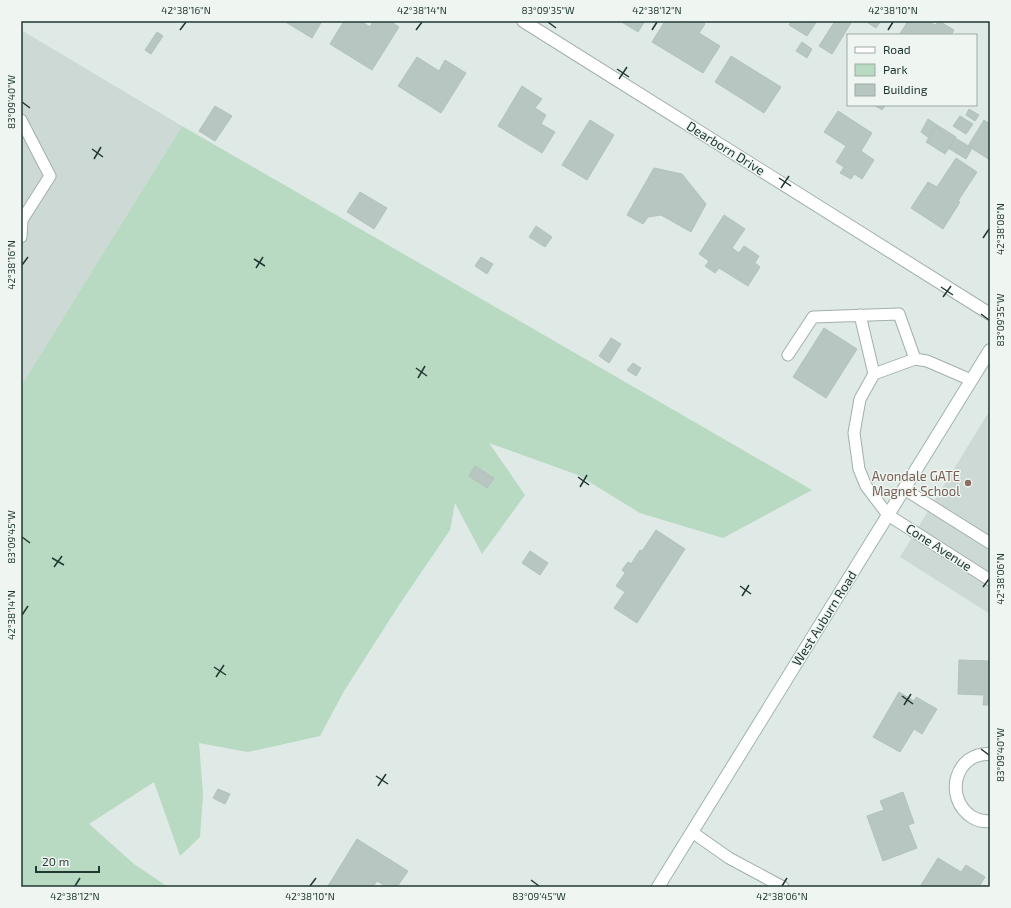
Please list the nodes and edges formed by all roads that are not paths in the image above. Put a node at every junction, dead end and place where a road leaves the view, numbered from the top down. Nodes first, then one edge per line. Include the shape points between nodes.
1 (522, 21) edge
2 (21, 120) edge
3 (21, 237) edge
4 (990, 314) edge
5 (860, 315) junction
6 (990, 350) edge
7 (788, 355) dead end
8 (916, 360) junction
9 (874, 374) junction
10 (971, 380) junction
11 (904, 489) junction
12 (888, 515) junction
13 (990, 544) edge
14 (990, 580) edge
15 (990, 754) edge
16 (990, 821) edge
17 (692, 832) junction
18 (658, 887) edge
19 (783, 887) edge

1 - 4 street, Dearborn Drive
2 - 3 lane via 50,176 22,220
5 - 7 lane via 813,316
5 - 8 lane via 899,314
5 - 9 lane
6 - 10 street, West Auburn Road
8 - 9 lane
8 - 10 lane
9 - 12 lane via 860,399 854,433 859,469 866,486
10 - 11 street, West Auburn Road
11 - 12 street, West Auburn Road
11 - 13 lane
12 - 14 lane, Cone Avenue
12 - 17 street, West Auburn Road
15 - 16 street via 976,756 967,762 955,781 955,792 966,812 976,819
17 - 18 street, West Auburn Road
17 - 19 lane via 729,858

